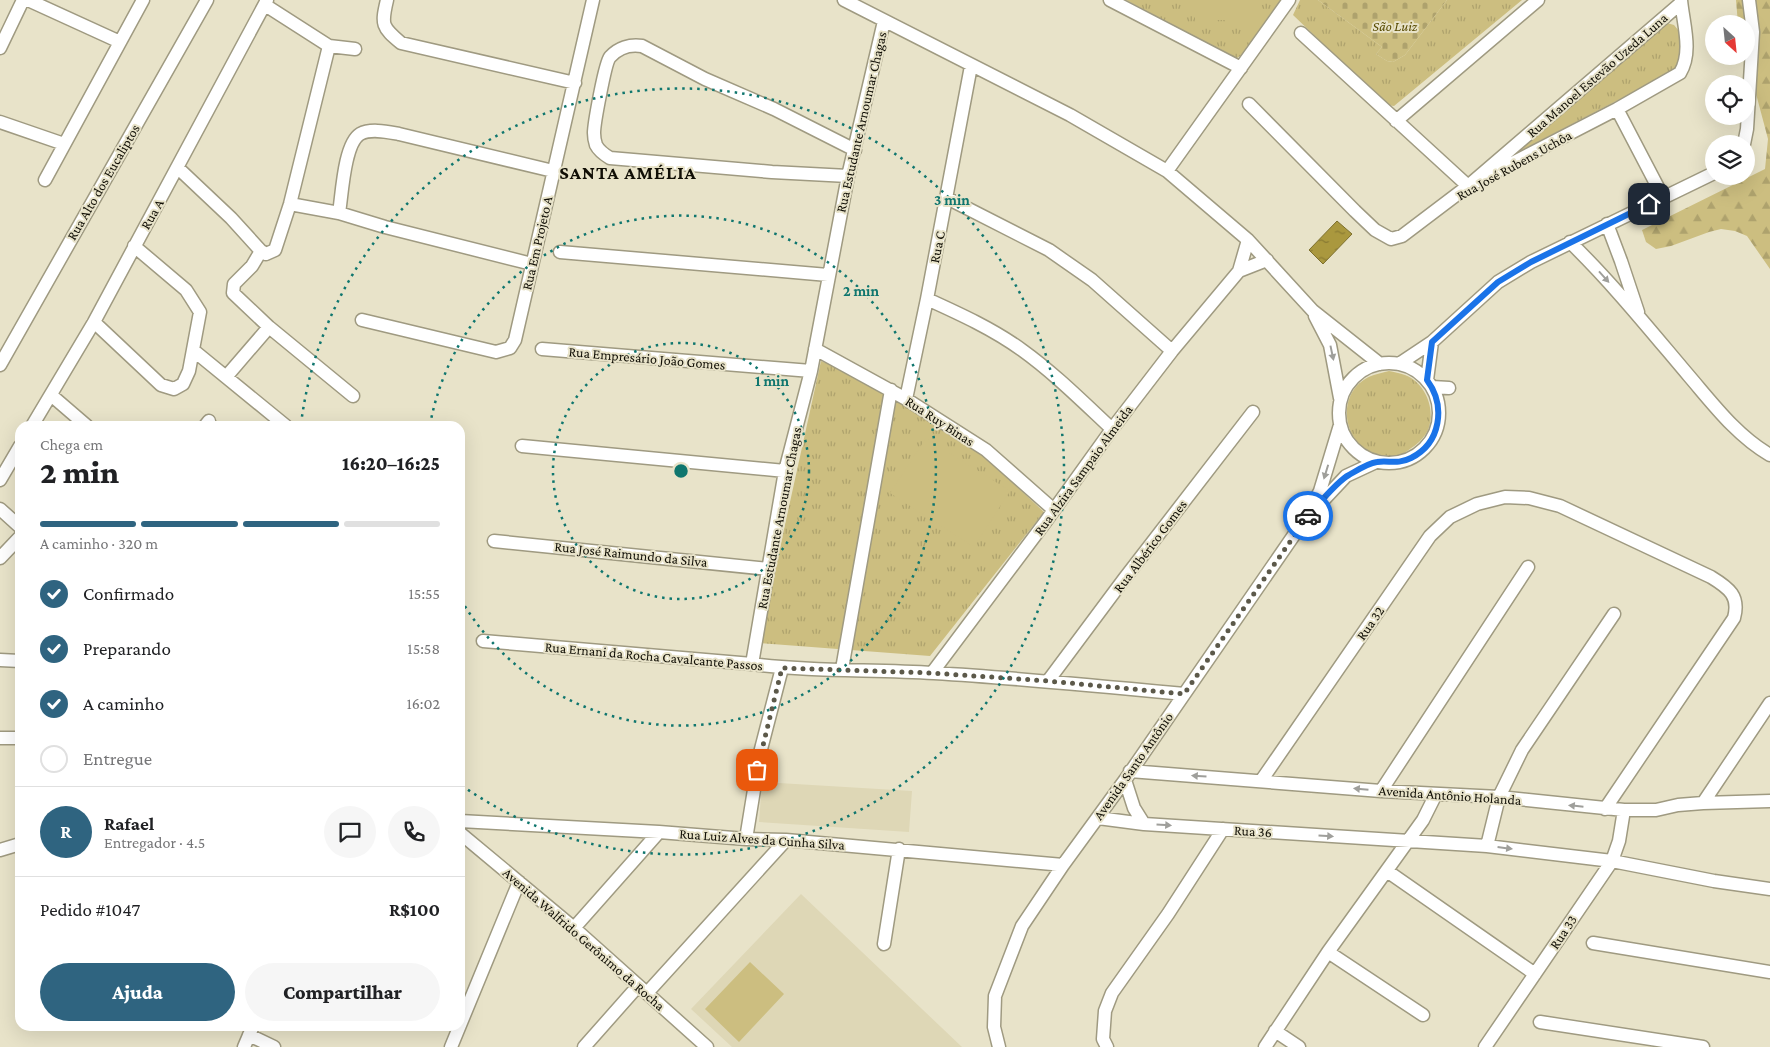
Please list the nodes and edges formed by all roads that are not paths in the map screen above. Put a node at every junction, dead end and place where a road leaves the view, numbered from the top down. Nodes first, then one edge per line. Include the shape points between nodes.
1 (23, 0) edge
2 (28, 0) edge
3 (143, 0) edge
4 (207, 0) edge
5 (387, 0) edge
6 (593, 0) edge
7 (844, 0) edge
8 (1110, 0) edge
9 (1289, 0) edge
10 (1538, 0) edge
11 (1749, 0) edge
12 (266, 2) edge
13 (1681, 2) edge
14 (884, 21) junction
15 (1301, 33) dead end
16 (120, 42) junction
17 (329, 46) junction
18 (0, 48) edge
19 (355, 49) dead end
20 (971, 66) junction
21 (1241, 68) junction
22 (574, 83) junction
23 (1249, 104) dead end
24 (1617, 109) junction
25 (1396, 121) junction
26 (0, 122) edge
27 (1746, 135) edge
28 (64, 144) junction
29 (855, 150) junction
30 (178, 168) junction
31 (553, 171) junction
32 (1167, 171) junction
33 (848, 176) junction
34 (1705, 177) edge
35 (45, 180) dead end
36 (1468, 186) junction
37 (1663, 197) junction
38 (947, 198) junction
39 (290, 204) junction
40 (339, 213) junction
41 (1607, 224) junction
42 (1248, 240) junction
43 (1570, 242) junction
44 (134, 246) junction
45 (261, 251) junction
46 (560, 252) dead end
47 (1267, 260) junction
48 (532, 264) junction
49 (1239, 271) junction
50 (828, 274) junction
51 (927, 299) junction
52 (1313, 311) junction
53 (1639, 316) junction
54 (362, 320) dead end
55 (94, 322) junction
56 (269, 327) junction
57 (1432, 342) junction
58 (542, 349) dead end
59 (815, 349) junction
60 (194, 350) junction
61 (1172, 350) junction
62 (1380, 364) junction
63 (1398, 364) junction
64 (0, 365) edge
65 (811, 371) junction
66 (226, 376) junction
67 (1430, 383) junction
68 (1449, 388) dead end
69 (891, 390) junction
70 (51, 395) junction
71 (353, 396) dead end
72 (1340, 398) junction
73 (906, 399) junction
74 (1253, 412) dead end
75 (35, 421) edge
76 (81, 421) edge
77 (280, 421) edge
78 (1340, 425) junction
79 (1112, 429) junction
80 (522, 446) dead end
81 (15, 454) edge
82 (1770, 455) edge
83 (1376, 462) junction
84 (786, 471) junction
85 (0, 480) edge
86 (0, 509) edge
87 (1054, 510) junction
88 (1305, 519) junction
89 (15, 522) edge
90 (494, 541) dead end
91 (15, 542) edge
92 (0, 558) edge
93 (1528, 568) dead end
94 (768, 569) junction
95 (1614, 614) dead end
96 (483, 641) dead end
97 (0, 660) edge
98 (15, 662) edge
99 (752, 664) junction
100 (782, 668) junction
101 (842, 669) junction
102 (932, 673) junction
103 (1048, 681) junction
104 (1184, 694) junction
105 (1770, 703) edge
106 (0, 738) edge
107 (15, 738) edge
108 (1128, 776) junction
109 (1261, 781) junction
110 (1381, 791) junction
111 (1436, 794) junction
112 (1499, 797) junction
113 (1769, 801) edge
114 (1703, 803) junction
115 (1605, 809) junction
116 (1624, 810) junction
117 (1098, 818) junction
118 (465, 821) edge
119 (1144, 824) junction
120 (1223, 829) junction
121 (659, 832) junction
122 (465, 837) edge
123 (746, 839) junction
124 (786, 840) junction
125 (1408, 841) junction
126 (15, 846) edge
127 (1487, 846) junction
128 (900, 849) junction
129 (0, 850) edge
130 (1612, 861) junction
131 (1063, 865) junction
132 (1387, 871) junction
133 (519, 882) junction
134 (1770, 889) edge
135 (574, 928) junction
136 (1593, 943) dead end
137 (884, 944) dead end
138 (1328, 952) junction
139 (1770, 972) edge
140 (1535, 974) junction
141 (642, 989) junction
142 (465, 1013) edge
143 (1422, 1015) dead end
144 (1540, 1022) dead end
145 (251, 1031) edge
146 (252, 1031) edge
147 (458, 1031) edge
148 (1275, 1031) junction
149 (700, 1045) edge
150 (244, 1047) edge
151 (274, 1047) edge
152 (451, 1047) edge
153 (584, 1047) edge
154 (999, 1047) edge
155 (1107, 1047) edge
156 (1265, 1047) edge
157 (1298, 1047) edge
158 (1485, 1047) edge
159 (1703, 1047) edge

1 - 18 street
2 - 16 street
3 - 16 street
4 - 64 street, Rua Alto dos Eucaliptos
5 - 22 street via 384,25 388,33 401,43
6 - 22 street, Rua Em Projeto A
7 - 14 street
8 - 21 street
9 - 21 street
10 - 25 street
11 - 27 street via 1753,32
12 - 17 street
12 - 30 street, Rua A
13 - 24 street, Rua José Rubens Uchôa via 1687,52 1684,67 1680,73
13 - 36 street, Rua Manoel Estevão Uzeda Luna
14 - 20 street
14 - 29 street, Rua Estudante Arnoumar Chagas
15 - 25 street
16 - 28 street
17 - 19 street
17 - 39 street
20 - 32 street via 1070,115
20 - 38 street, Rua C
21 - 32 street
22 - 31 street, Rua Em Projeto A
23 - 36 street, Rua José Rubens Uchôa via 1355,211 1391,239 1402,236
24 - 36 street, Rua José Rubens Uchôa
24 - 37 street
25 - 36 street
26 - 28 street
28 - 35 street
29 - 33 street, Rua Estudante Arnoumar Chagas
29 - 33 street via 642,46 625,46 610,57 594,132 596,145 610,158
30 - 44 street, Rua A
30 - 45 street
31 - 40 street via 381,131 362,133 355,139 348,157
31 - 48 street, Rua Em Projeto A
32 - 42 street
33 - 50 street, Rua Estudante Arnoumar Chagas
34 - 37 street
37 - 41 street
38 - 51 street, Rua C
38 - 61 street via 1049,250 1092,280
39 - 40 street
39 - 45 street via 275,250 266,254
40 - 48 street
41 - 43 street
41 - 53 street
42 - 47 street
42 - 49 street, Rua Alzira Sampaio Almeida
43 -> 53 street
43 - 57 street via 1498,282
44 - 55 street, Rua A
44 - 60 street via 186,290 200,312
45 - 56 street via 252,266 234,284 233,292
46 - 50 street
47 - 49 street, Rua Alzira Sampaio Almeida
47 - 52 street
48 - 54 street, Rua Em Projeto A via 515,340 510,348 496,352
49 - 61 street, Rua Alzira Sampaio Almeida
50 - 59 street, Rua Estudante Arnoumar Chagas
51 - 73 street, Rua C
51 - 79 street via 977,322 1023,350
52 - 62 street
52 -> 72 street via 1330,345
53 - 82 street via 1728,422
55 - 60 street via 161,384 174,389 183,384
55 - 70 street, Rua A
56 - 66 street
56 - 71 street
57 - 63 street
57 - 67 street
58 - 65 street, Rua Empresário João Gomes
59 - 65 street, Rua Estudante Arnoumar Chagas
59 - 69 street, Rua Ruy Binas
60 - 66 street
61 - 79 street, Rua Alzira Sampaio Almeida
62 - 63 street
62 - 72 street via 1356,376
63 - 67 street via 1414,370
65 - 84 street, Rua Estudante Arnoumar Chagas
66 - 77 street
67 - 68 street
67 - 83 street via 1438,403 1439,420 1434,436 1424,450 1410,459
69 - 73 street, Rua Ruy Binas
69 - 101 street
70 - 75 street, Rua A
70 - 76 street
72 - 78 street
73 - 87 street, Rua Ruy Binas via 986,450
74 - 103 street, Rua Albérico Gomes
78 - 83 street via 1344,438 1353,448
78 -> 88 street, Avenida Santo Antônio via 1320,491
79 - 87 street, Rua Alzira Sampaio Almeida
80 - 84 street
81 - 85 street
83 - 88 street, Avenida Santo Antônio via 1346,476
84 - 94 street, Rua Estudante Arnoumar Chagas
86 - 89 street
87 - 102 street, Rua Alzira Sampaio Almeida
88 - 104 street, Avenida Santo Antônio
90 - 94 street, Rua José Raimundo da Silva
91 - 92 street
93 - 110 street
94 - 99 street, Rua Estudante Arnoumar Chagas
95 - 112 street via 1522,750
96 - 99 street, Rua Ernani da Rocha Cavalcante Passos
97 - 98 street
99 - 100 street, Rua Ernani da Rocha Cavalcante Passos
100 - 101 street, Rua Ernani da Rocha Cavalcante Passos
100 - 123 street via 760,753
101 - 102 street, Rua Ernani da Rocha Cavalcante Passos
102 - 103 street, Rua Ernani da Rocha Cavalcante Passos
103 - 104 street, Rua Ernani da Rocha Cavalcante Passos
104 - 108 street, Avenida Santo Antônio
105 - 114 street
106 - 107 street
109 -> 108 street, Avenida Antônio Holanda
108 - 117 street, Avenida Santo Antônio
108 - 119 street via 1134,808
110 -> 109 street, Avenida Antônio Holanda
109 - 115 street, Rua 32 via 1430,536 1450,517 1477,504 1505,497 1529,498 1560,506 1711,577 1727,587 1737,607 1734,618
110 - 111 street, Avenida Antônio Holanda
111 - 112 street, Avenida Antônio Holanda
111 - 125 street
115 -> 112 street, Avenida Antônio Holanda
112 - 127 street
113 - 114 street, Avenida Antônio Holanda
114 - 116 street, Avenida Antônio Holanda via 1678,804 1656,810
115 - 116 street, Avenida Antônio Holanda
116 - 130 street, Rua 33
117 - 119 street, Rua 36
117 - 131 street, Avenida Santo Antônio
118 - 121 street, Rua Luiz Alves da Cunha Silva
119 -> 120 street, Rua 36
120 -> 125 street, Rua 36
120 - 155 street via 1112,993 1105,1011 1104,1039
121 - 123 street, Rua Luiz Alves da Cunha Silva
121 - 135 street
122 - 133 street, Avenida Walfrido Gerônimo da Rocha
123 - 124 street, Rua Luiz Alves da Cunha Silva
124 - 128 street, Rua Luiz Alves da Cunha Silva
124 - 141 street
125 - 127 street, Rua 36
125 - 132 street
126 - 129 street
127 -> 130 street, Rua 36
128 - 131 street, Rua Luiz Alves da Cunha Silva
128 - 137 street
130 - 134 street, Rua 36
130 - 140 street, Rua 33
131 - 154 street, Avenida Santo Antônio via 1022,926 996,996 994,1027
132 - 138 street
132 - 140 street
133 - 135 street, Avenida Walfrido Gerônimo da Rocha
133 - 142 street
135 - 141 street, Avenida Walfrido Gerônimo da Rocha
136 - 139 street
138 - 143 street
138 - 148 street
140 - 158 street, Rua 33
141 - 149 street, Avenida Walfrido Gerônimo da Rocha
141 - 153 street
144 - 159 street
145 - 150 street
146 - 151 street
147 - 152 street
148 - 156 street
148 - 157 street

